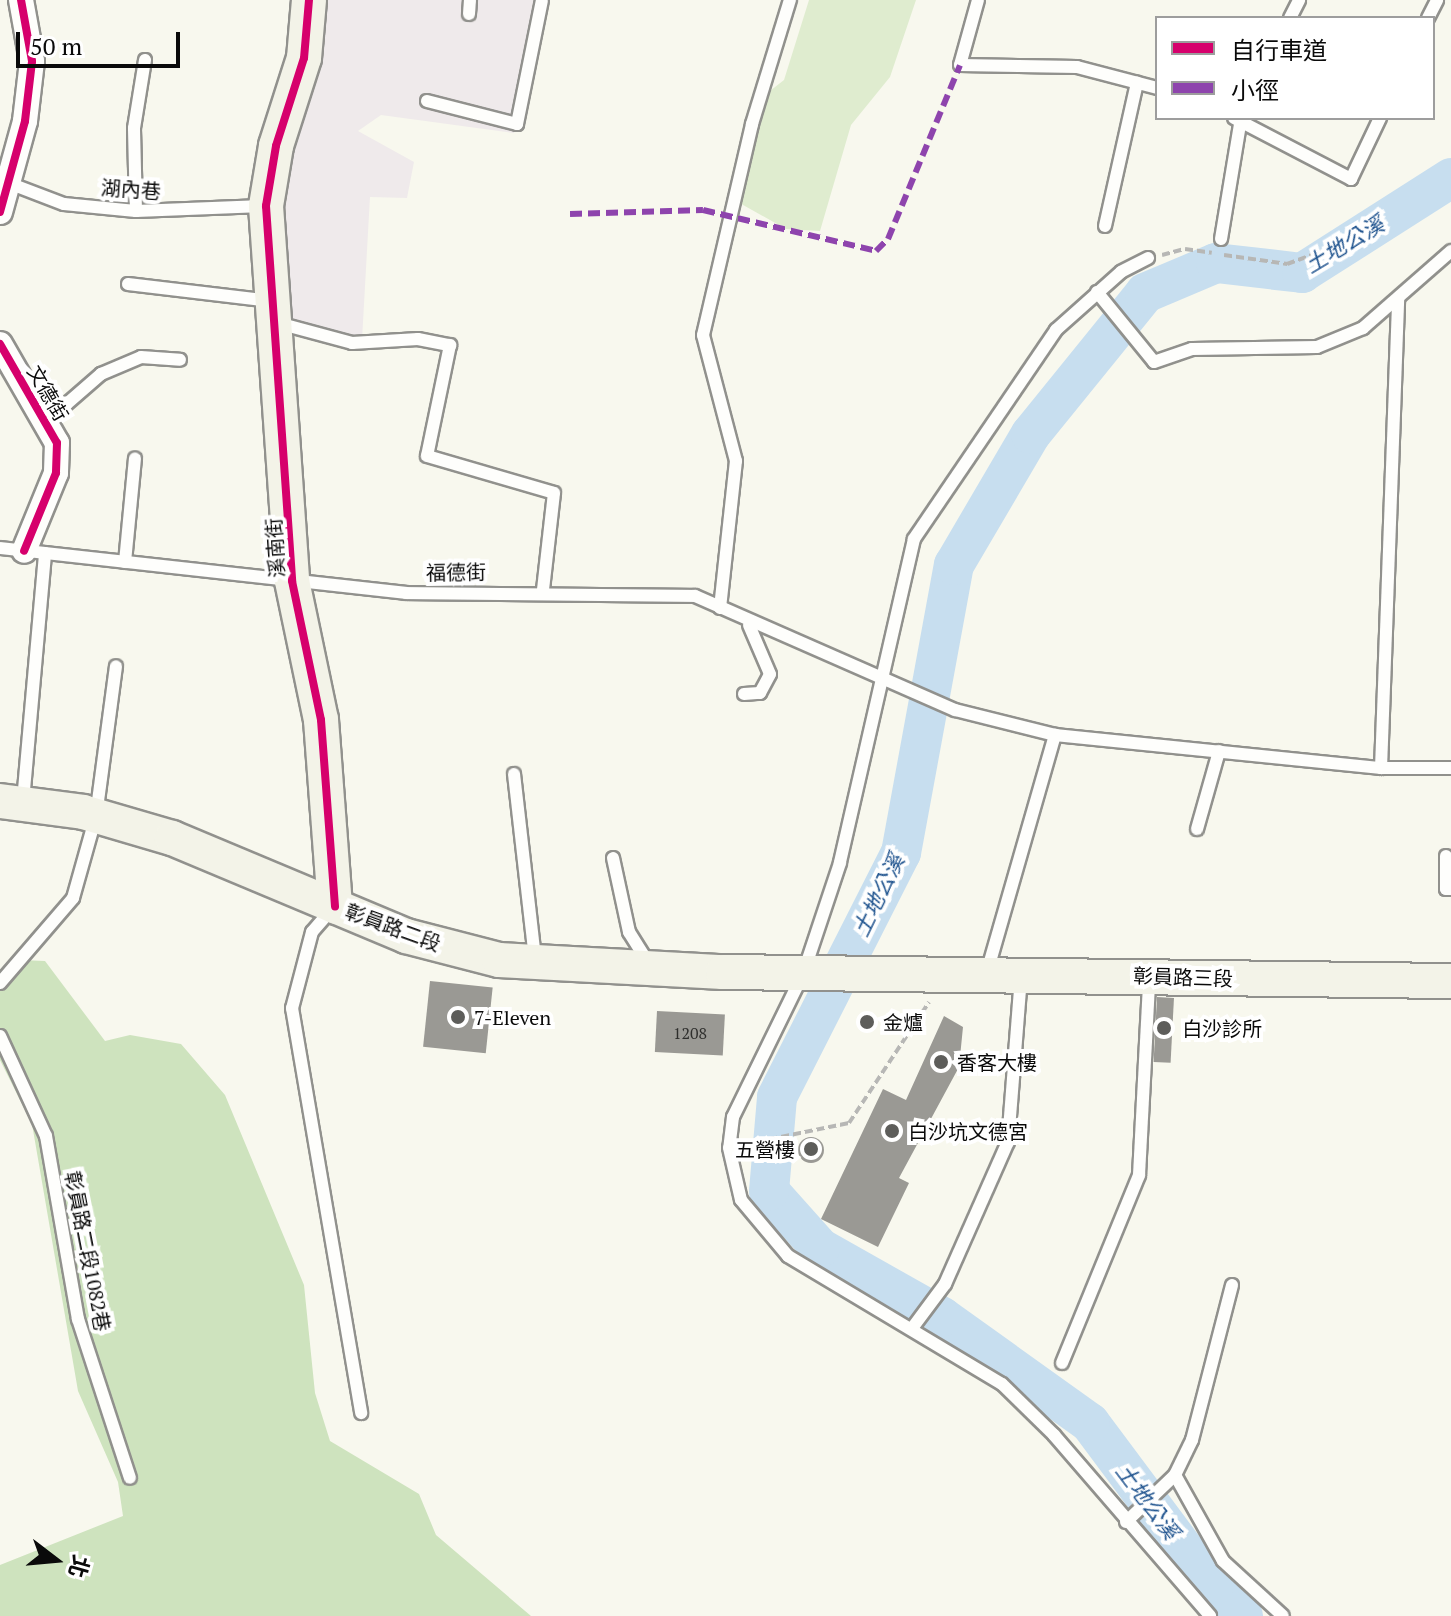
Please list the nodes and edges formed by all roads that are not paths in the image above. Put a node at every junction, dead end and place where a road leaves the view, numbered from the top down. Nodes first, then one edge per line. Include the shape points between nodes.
1 (21, 0) edge
2 (309, 0) edge
3 (470, 0) edge
4 (542, 0) edge
5 (790, 0) edge
6 (978, 0) edge
7 (469, 14) dead end
8 (145, 60) dead end
9 (1137, 83) junction
10 (1155, 88) edge
11 (427, 101) dead end
12 (1238, 120) edge
13 (1240, 120) edge
14 (1379, 120) edge
15 (3, 179) edge
16 (266, 206) junction
17 (136, 211) junction
18 (0, 212) edge
19 (1105, 226) dead end
20 (1221, 239) dead end
21 (1451, 251) edge
22 (1148, 258) road end
23 (128, 284) dead end
24 (1101, 297) junction
25 (1398, 299) junction
26 (277, 312) junction
27 (0, 344) edge
28 (180, 360) dead end
29 (47, 421) junction
30 (135, 458) dead end
31 (23, 551) edge
32 (125, 562) junction
33 (292, 581) junction
34 (543, 590) junction
35 (720, 608) junction
36 (749, 625) junction
37 (116, 666) dead end
38 (880, 678) junction
39 (744, 694) dead end
40 (1055, 735) junction
41 (1219, 751) junction
42 (1381, 768) junction
43 (1451, 768) edge
44 (514, 774) dead end
45 (11, 803) edge
46 (96, 816) junction
47 (1197, 829) dead end
48 (1446, 856) dead end
49 (613, 858) dead end
50 (1451, 889) edge
51 (335, 906) junction
52 (535, 962) junction
53 (652, 968) junction
54 (813, 973) junction
55 (915, 974) joint
56 (1021, 974) junction
57 (987, 975) junction
58 (1149, 977) junction
59 (1451, 981) edge
60 (0, 983) edge
61 (0, 1036) edge
62 (1232, 1285) dead end
63 (917, 1323) junction
64 (1062, 1363) dead end
65 (361, 1413) dead end
66 (1175, 1475) junction
67 (130, 1478) dead end
68 (1131, 1518) junction
69 (1210, 1616) edge
70 (1283, 1616) edge

1 - 15 street via 32,61 25,121
2 - 16 main road, 溪南街 via 304,58 276,146
3 - 7 lane
4 - 11 lane via 517,124
5 - 35 lane via 752,124 703,335 736,461
6 - 9 lane via 960,65 1077,67
8 - 17 lane via 134,128
9 - 10 lane
9 - 19 lane
12 - 20 lane
13 - 14 lane via 1351,179
15 - 17 lane, 湖內巷 via 64,204
15 - 18 street
16 - 17 lane, 湖內巷
16 - 26 main road, 溪南街
21 - 25 lane
22 - 24 lane
23 - 26 lane
24 - 25 lane via 1154,362 1192,349 1317,347 1363,328
24 - 38 lane via 1056,330 914,539
25 - 42 lane
26 - 33 main road, 溪南街
26 - 34 lane via 352,343 450,345 427,456 554,493
27 - 29 street, 文德街
28 - 29 lane via 141,357 101,374
29 - 31 street, 文德街 via 57,443 56,473
30 - 32 lane
31 - 32 lane, 福德街
31 - 45 lane
32 - 33 lane, 福德街
33 - 34 lane, 福德街 via 406,593
33 - 51 main road, 溪南街 via 321,720
34 - 35 lane, 福德街 via 695,596
35 - 36 lane, 福德街
36 - 38 lane, 福德街
36 - 39 lane via 770,674 760,693
37 - 46 lane
38 - 40 lane, 福德街 via 955,710
38 - 54 lane
40 - 41 lane, 福德街
40 - 57 lane
41 - 42 lane, 福德街
41 - 47 lane
42 - 43 lane, 福德街
44 - 52 lane
45 - 46 main road, 彰員路二段
46 - 51 main road, 彰員路二段 via 172,838
46 - 60 lane via 73,898
48 - 50 lane via 1446,889
49 - 53 lane via 629,932
51 - 52 main road, 彰員路二段 via 406,936 499,960
51 - 65 lane via 312,932 292,1008
52 - 53 main road, 彰員路二段
53 - 54 main road, 彰員路二段
54 - 55 main road, 彰員路二段
54 - 63 lane via 733,1117 729,1148 741,1200 788,1256
55 - 57 main road, 彰員路三段
56 - 57 main road, 彰員路三段
56 - 58 main road, 彰員路三段
56 - 63 lane via 1008,1142 945,1284
58 - 59 main road, 彰員路三段
58 - 64 lane via 1139,1175
61 - 67 lane, 彰員路二段1082巷 via 46,1136 78,1319
62 - 66 lane via 1192,1440
63 - 68 lane via 1002,1384
66 - 68 lane
66 - 70 lane via 1223,1561
68 - 69 lane

